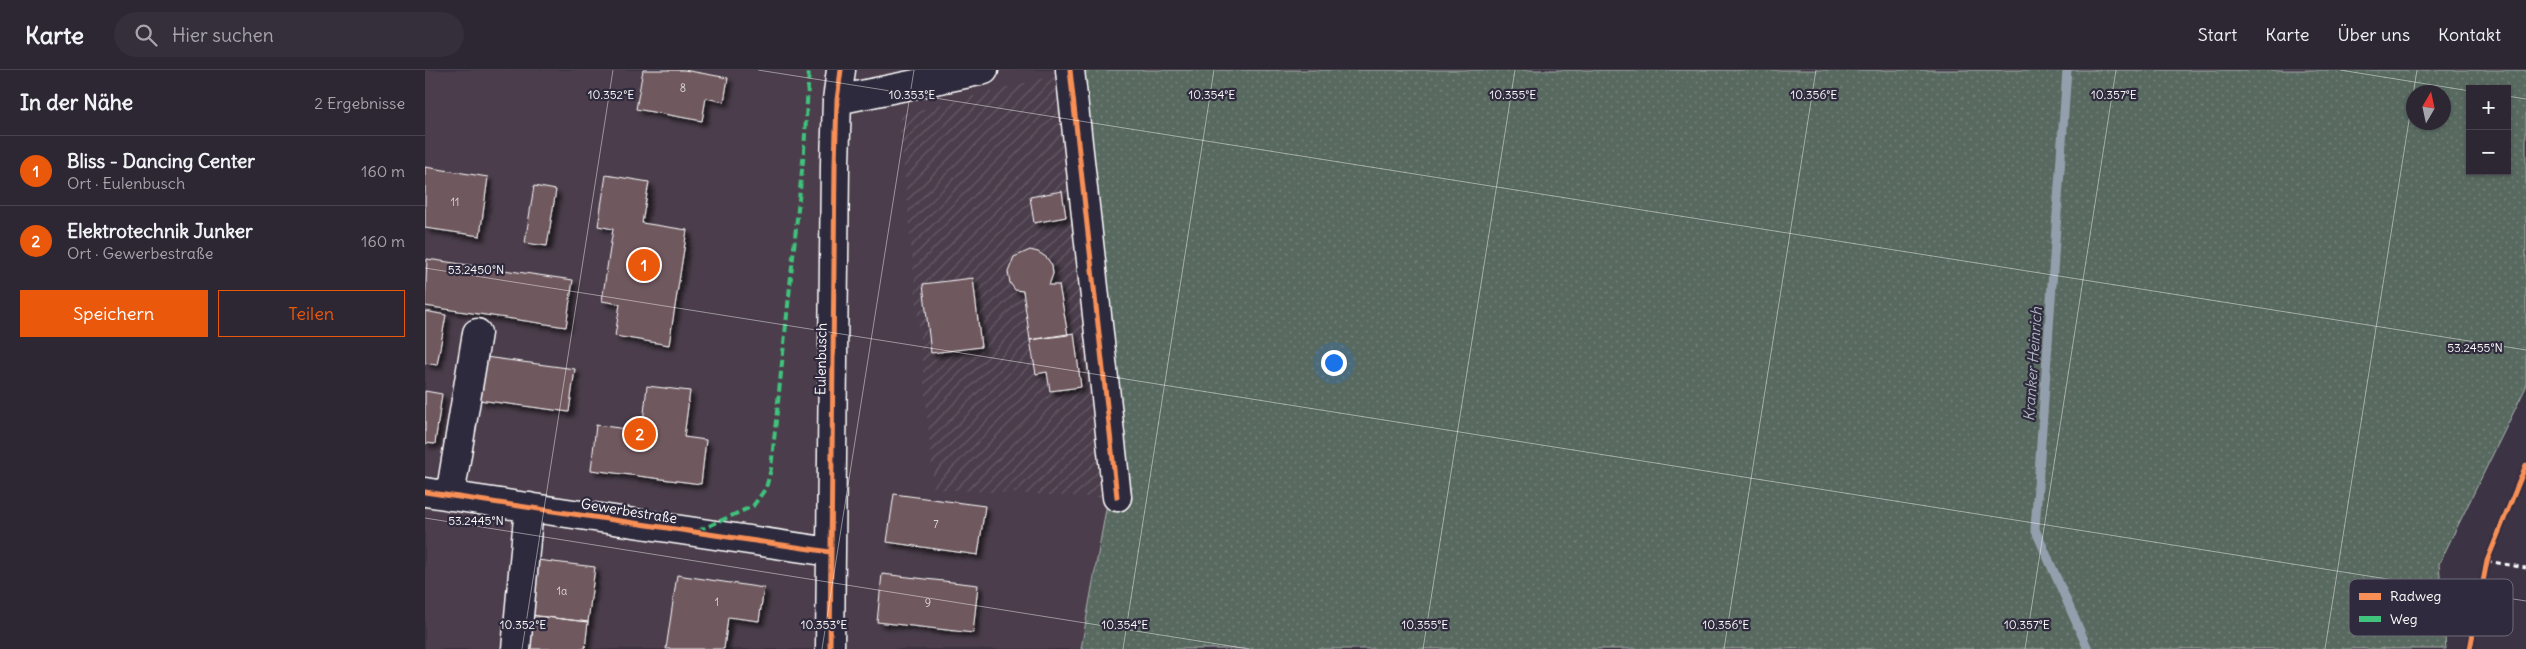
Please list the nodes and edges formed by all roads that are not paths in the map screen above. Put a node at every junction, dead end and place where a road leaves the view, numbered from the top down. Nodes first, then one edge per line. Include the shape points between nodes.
1 (841, 70) edge
2 (984, 70) edge
3 (1071, 70) edge
4 (837, 100) junction
5 (477, 333) dead end
6 (438, 494) edge
7 (1117, 497) dead end
8 (529, 507) junction
9 (830, 552) junction
10 (516, 649) edge
11 (830, 649) edge

1 - 4 street, Eulenbusch
2 - 4 street
3 - 7 street
4 - 9 street, Eulenbusch
5 - 6 street
6 - 8 street, Gewerbestraße
8 - 9 street, Gewerbestraße
8 - 10 street
9 - 11 street, Eulenbusch

